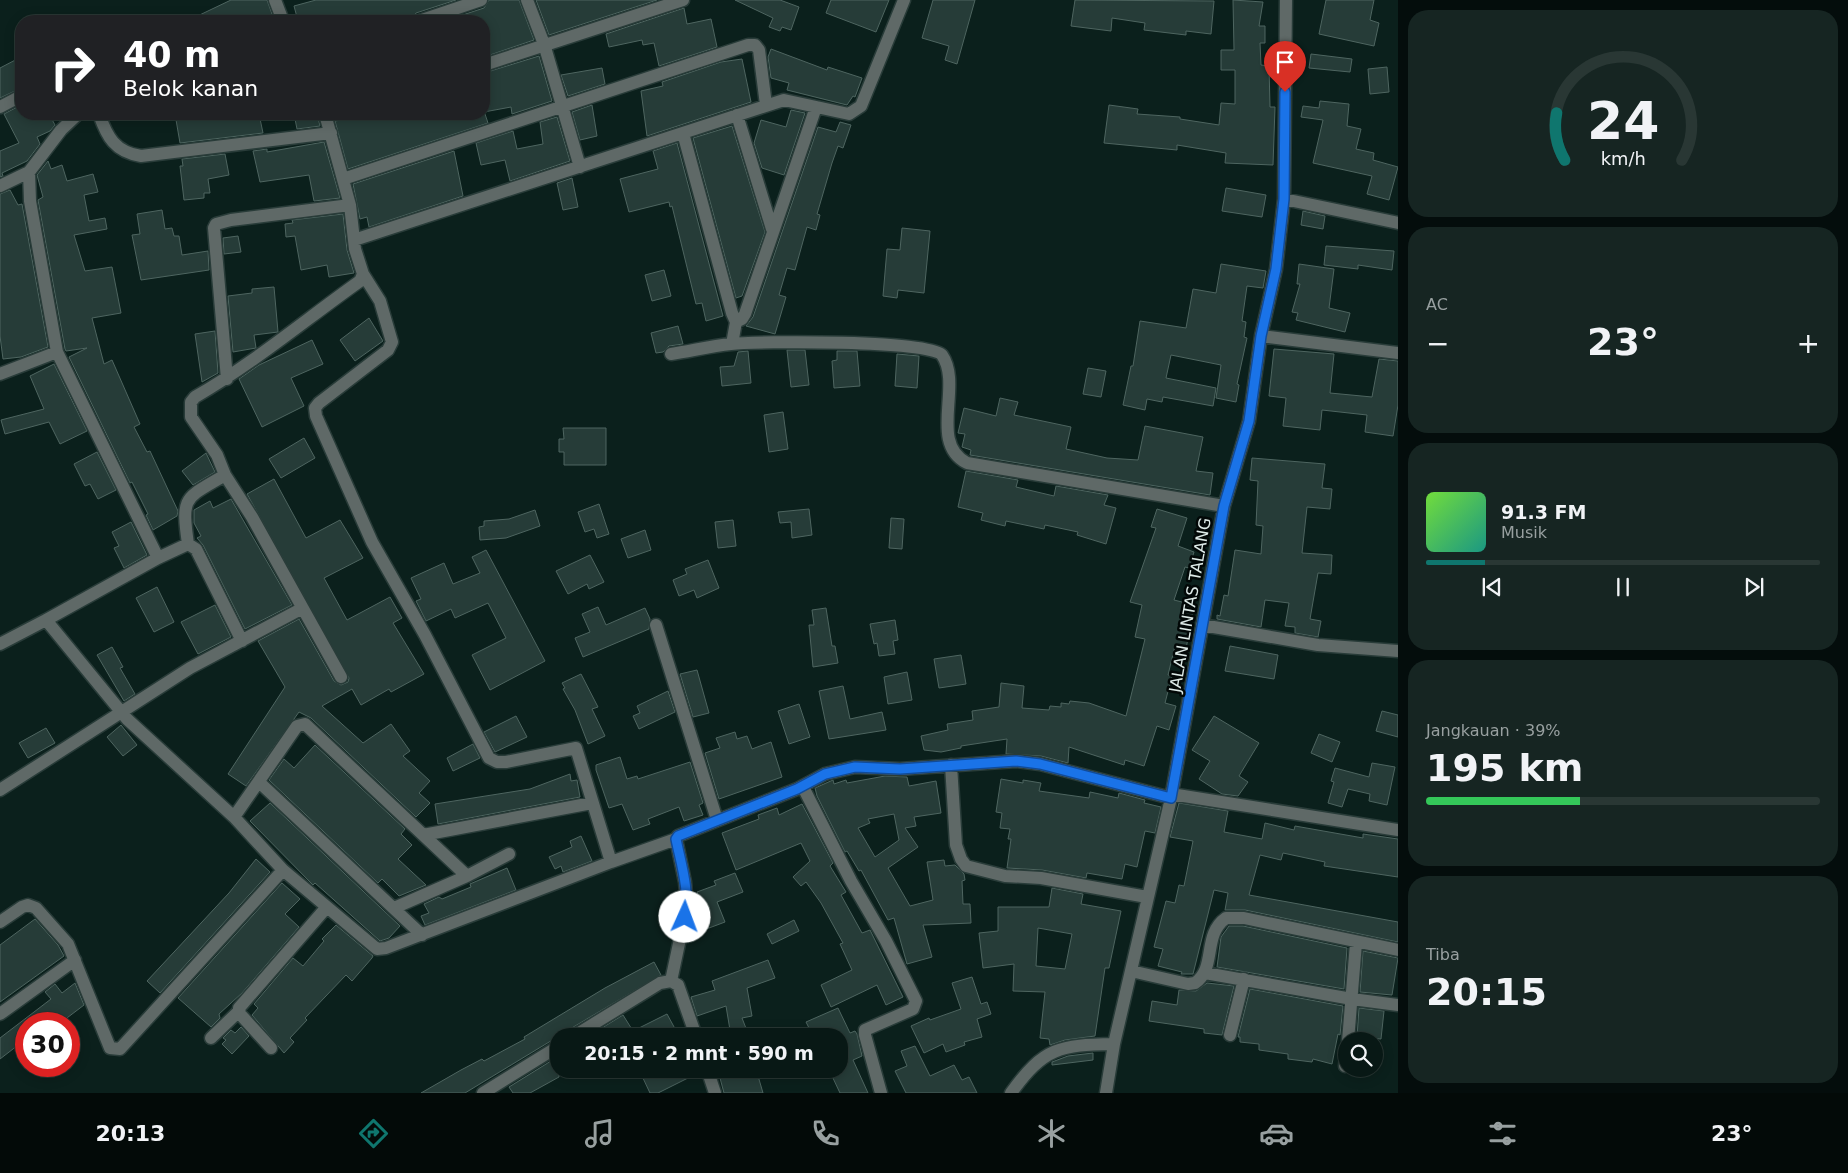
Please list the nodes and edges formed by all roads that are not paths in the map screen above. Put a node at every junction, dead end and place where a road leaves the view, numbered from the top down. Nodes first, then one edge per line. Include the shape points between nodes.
1 (275, 0) edge
2 (481, 0) edge
3 (527, 0) edge
4 (683, 0) edge
5 (904, 0) edge
6 (1286, 0) edge
7 (281, 15) edge
8 (437, 15) edge
9 (544, 44) junction
10 (490, 63) edge
11 (15, 99) edge
12 (766, 105) junction
13 (0, 107) edge
14 (561, 107) junction
15 (816, 108) junction
16 (738, 115) junction
17 (72, 120) edge
18 (101, 120) edge
19 (330, 120) edge
20 (331, 133) junction
21 (682, 133) junction
22 (580, 166) junction
23 (29, 172) junction
24 (343, 178) junction
25 (0, 186) edge
26 (1284, 199) junction
27 (350, 205) junction
28 (1398, 223) edge
29 (772, 229) junction
30 (355, 244) junction
31 (363, 274) junction
32 (736, 322) junction
33 (1261, 336) junction
34 (732, 344) junction
35 (57, 352) junction
36 (1398, 353) edge
37 (671, 354) dead end
38 (0, 374) edge
39 (227, 378) junction
40 (225, 475) junction
41 (1224, 506) junction
42 (188, 544) junction
43 (158, 558) junction
44 (301, 609) junction
45 (46, 620) junction
46 (656, 625) dead end
47 (1202, 625) junction
48 (242, 641) junction
49 (0, 644) edge
50 (1398, 650) edge
51 (341, 677) dead end
52 (122, 712) junction
53 (951, 765) junction
54 (259, 782) junction
55 (802, 787) junction
56 (0, 790) edge
57 (1171, 796) junction
58 (592, 803) junction
59 (234, 817) junction
60 (717, 820) junction
61 (1398, 830) edge
62 (423, 835) junction
63 (676, 839) junction
64 (509, 854) dead end
65 (611, 862) junction
66 (284, 870) junction
67 (467, 876) junction
68 (1147, 898) junction
69 (326, 908) junction
70 (394, 908) junction
71 (0, 922) edge
72 (422, 934) junction
73 (1356, 943) junction
74 (1398, 950) edge
75 (75, 960) junction
76 (1131, 971) junction
77 (1205, 973) junction
78 (1244, 979) junction
79 (671, 981) junction
80 (1352, 999) junction
81 (1398, 1005) edge
82 (238, 1012) junction
83 (0, 1014) edge
84 (587, 1028) edge
85 (693, 1028) edge
86 (1349, 1032) edge
87 (1230, 1035) dead end
88 (211, 1038) dead end
89 (1114, 1044) junction
90 (271, 1048) dead end
91 (550, 1052) edge
92 (710, 1078) edge
93 (483, 1093) edge
94 (715, 1093) edge
95 (881, 1093) edge
96 (1011, 1093) edge
97 (1106, 1093) edge

1 - 7 street
2 - 8 street
3 - 9 street
4 - 9 street
5 - 15 street via 861,106 849,114
6 - 26 street, JALAN LINTAS TALANG
9 - 10 street
9 - 14 street
11 - 13 street
12 - 14 street via 759,50 755,45 748,45
12 - 15 street via 784,100
12 - 16 street
14 - 22 street
14 - 24 street
15 - 29 street
16 - 21 street
16 - 29 street
17 - 23 street
18 - 20 street via 107,136 118,149 141,156
19 - 20 street
20 - 24 street
21 - 22 street
21 - 32 street
22 - 30 street
23 - 25 street
23 - 35 street via 30,201
24 - 27 street
26 - 28 street
26 - 33 street, JALAN LINTAS TALANG via 1276,269
27 - 30 street
27 - 39 street via 216,224
29 - 32 street via 745,314
30 - 31 street
31 - 39 street via 360,281
31 - 58 street via 380,301 392,342 388,350 319,403 316,416 372,542 489,758 506,762 576,748
32 - 34 street
33 - 36 street
33 - 41 street, JALAN LINTAS TALANG via 1249,421
34 - 37 street
34 - 41 street via 908,344 934,349 941,353 947,365 949,443 957,458 967,463
35 - 38 street
35 - 43 street
39 - 40 street via 195,398 190,411 217,455
40 - 42 street via 195,493 184,506
40 - 44 street via 252,517
41 - 47 street, JALAN LINTAS TALANG
42 - 43 street
42 - 48 street via 196,549
43 - 45 street
44 - 48 street
44 - 51 street
45 - 49 street
45 - 52 street
46 - 60 street
47 - 50 street via 1318,645
47 - 57 street, JALAN LINTAS TALANG
48 - 52 street via 190,668
52 - 56 street
52 - 59 street
53 - 55 street via 900,769 855,767 825,774
53 - 57 street via 1016,761 1040,764
53 - 68 street via 956,845 966,866 1005,876 1041,878
54 - 59 street
54 - 62 street via 297,726 305,724
54 - 70 street
55 - 60 street
55 - 95 street via 916,1001 913,1009 865,1030
57 - 61 street
57 - 68 street, JALAN LINTAS TALANG
58 - 62 street
58 - 65 street
59 - 66 street
60 - 63 street via 685,832
62 - 67 street
63 - 65 street
63 - 79 street via 687,906
64 - 67 street
65 - 72 street
66 - 69 street
66 - 75 street via 120,1049 110,1048
67 - 70 street
68 - 76 street, JALAN LINTAS TALANG
69 - 72 street via 377,949
69 - 82 street
70 - 72 street
71 - 75 street via 22,907 32,906 68,944
73 - 74 street
73 - 77 street via 1244,918 1226,918 1213,930
73 - 80 street
75 - 83 street
76 - 77 street via 1188,984 1195,983
76 - 89 street, JALAN LINTAS TALANG
77 - 78 street
78 - 80 street
78 - 87 street
79 - 84 street via 660,983
79 - 85 street via 678,986
80 - 81 street
80 - 86 street
82 - 88 street
82 - 90 street
89 - 96 street via 1081,1045 1046,1054
89 - 97 street, JALAN LINTAS TALANG
91 - 93 street
92 - 94 street

